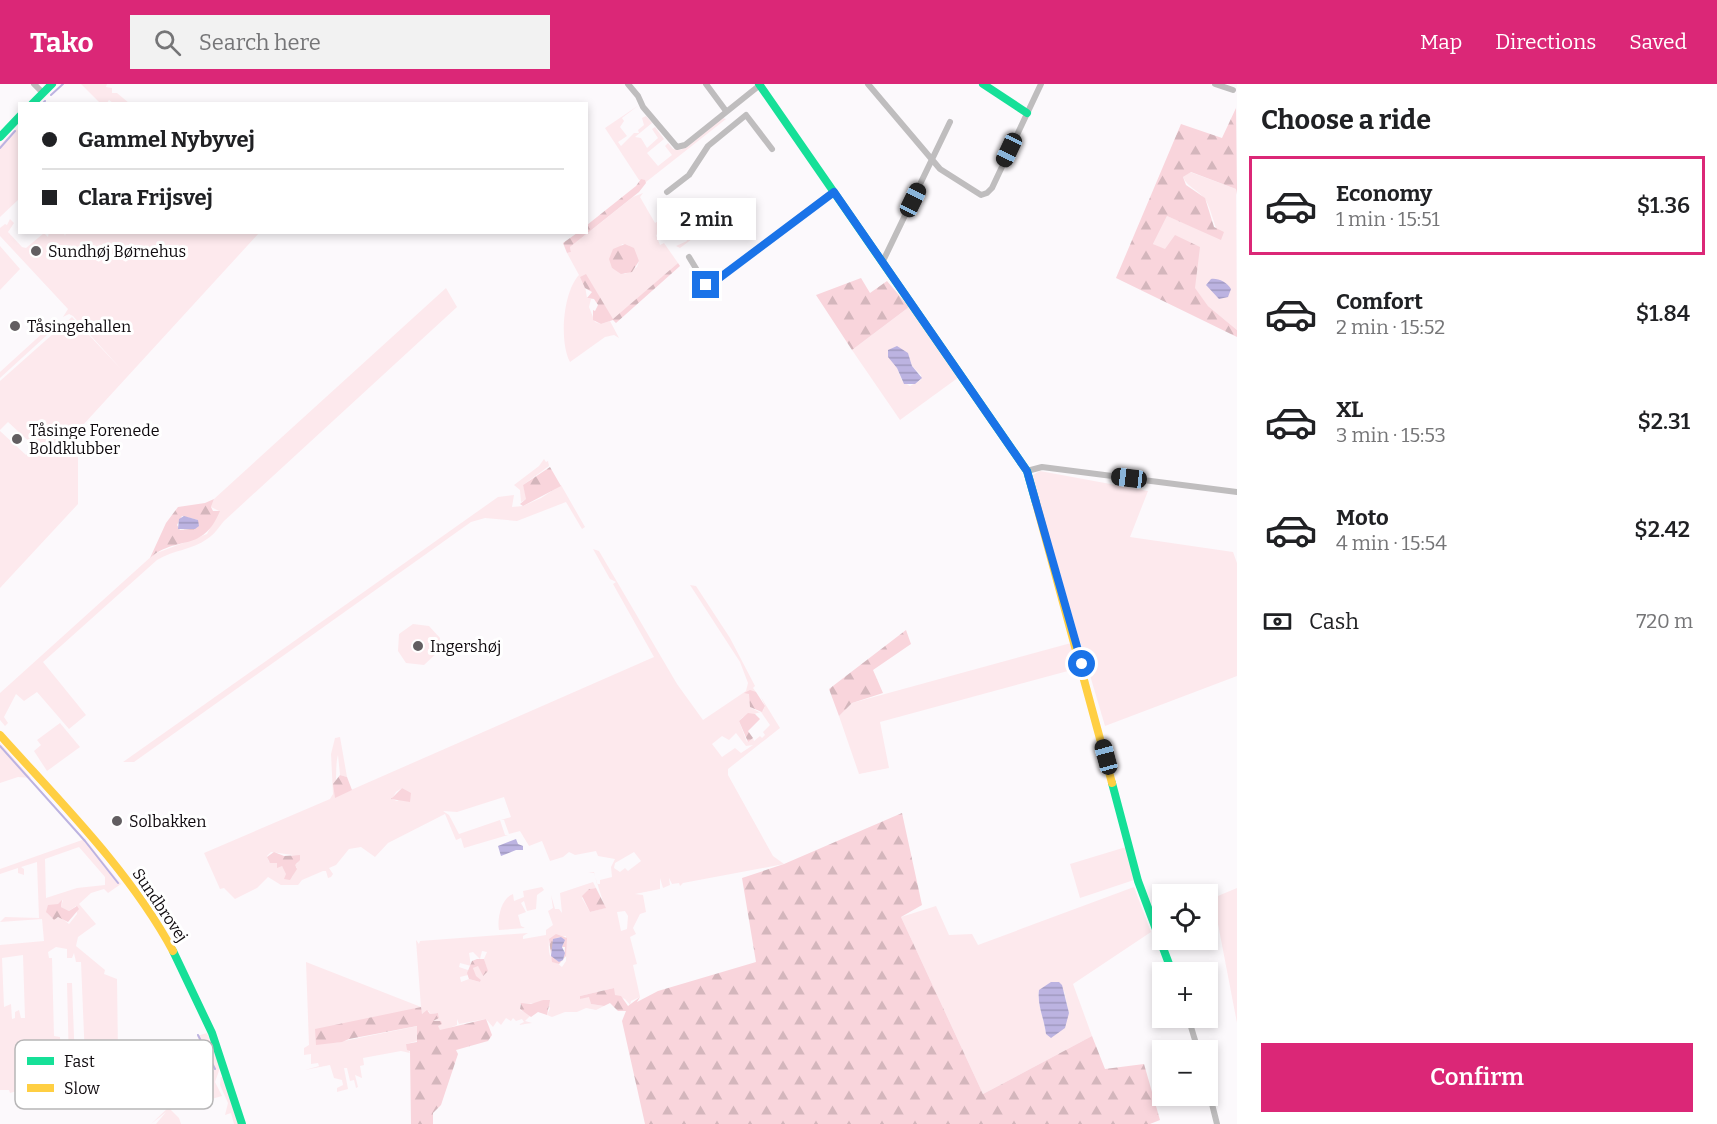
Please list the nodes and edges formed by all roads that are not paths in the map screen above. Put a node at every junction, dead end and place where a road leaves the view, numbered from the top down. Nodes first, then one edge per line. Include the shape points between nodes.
1 (34, 84) edge
2 (52, 84) edge
3 (628, 84) edge
4 (706, 84) edge
5 (760, 84) edge
6 (868, 84) edge
7 (983, 84) edge
8 (1041, 84) edge
9 (1220, 85) edge
10 (1233, 90) dead end
11 (43, 93) junction
12 (34, 102) edge
13 (726, 112) junction
14 (1027, 113) junction
15 (18, 118) edge
16 (950, 122) dead end
17 (735, 124) junction
18 (0, 137) edge
19 (772, 149) dead end
20 (933, 159) junction
21 (667, 192) dead end
22 (834, 192) junction
23 (689, 257) dead end
24 (884, 261) junction
25 (1027, 471) junction
26 (1237, 492) edge
27 (0, 735) edge
28 (1168, 962) edge
29 (1212, 1106) edge
30 (242, 1124) edge
31 (1217, 1124) edge

1 - 11 street
2 - 11 street
3 - 13 street via 677,147
4 - 13 street
5 - 13 street
5 - 22 street
6 - 20 street
7 - 14 street
8 - 14 street
9 - 10 street
11 - 12 street
13 - 17 street
14 - 20 street via 987,193 975,193 940,169
15 - 18 street
16 - 20 street
17 - 19 street via 746,115
17 - 21 street via 708,146 688,175
20 - 24 street
22 - 23 street via 710,285 706,285
22 - 24 street
24 - 25 street
25 - 26 street via 1042,467
25 - 28 street via 1138,881
27 - 30 street, Sundbrovej via 110,861 170,946 215,1040
29 - 31 street

